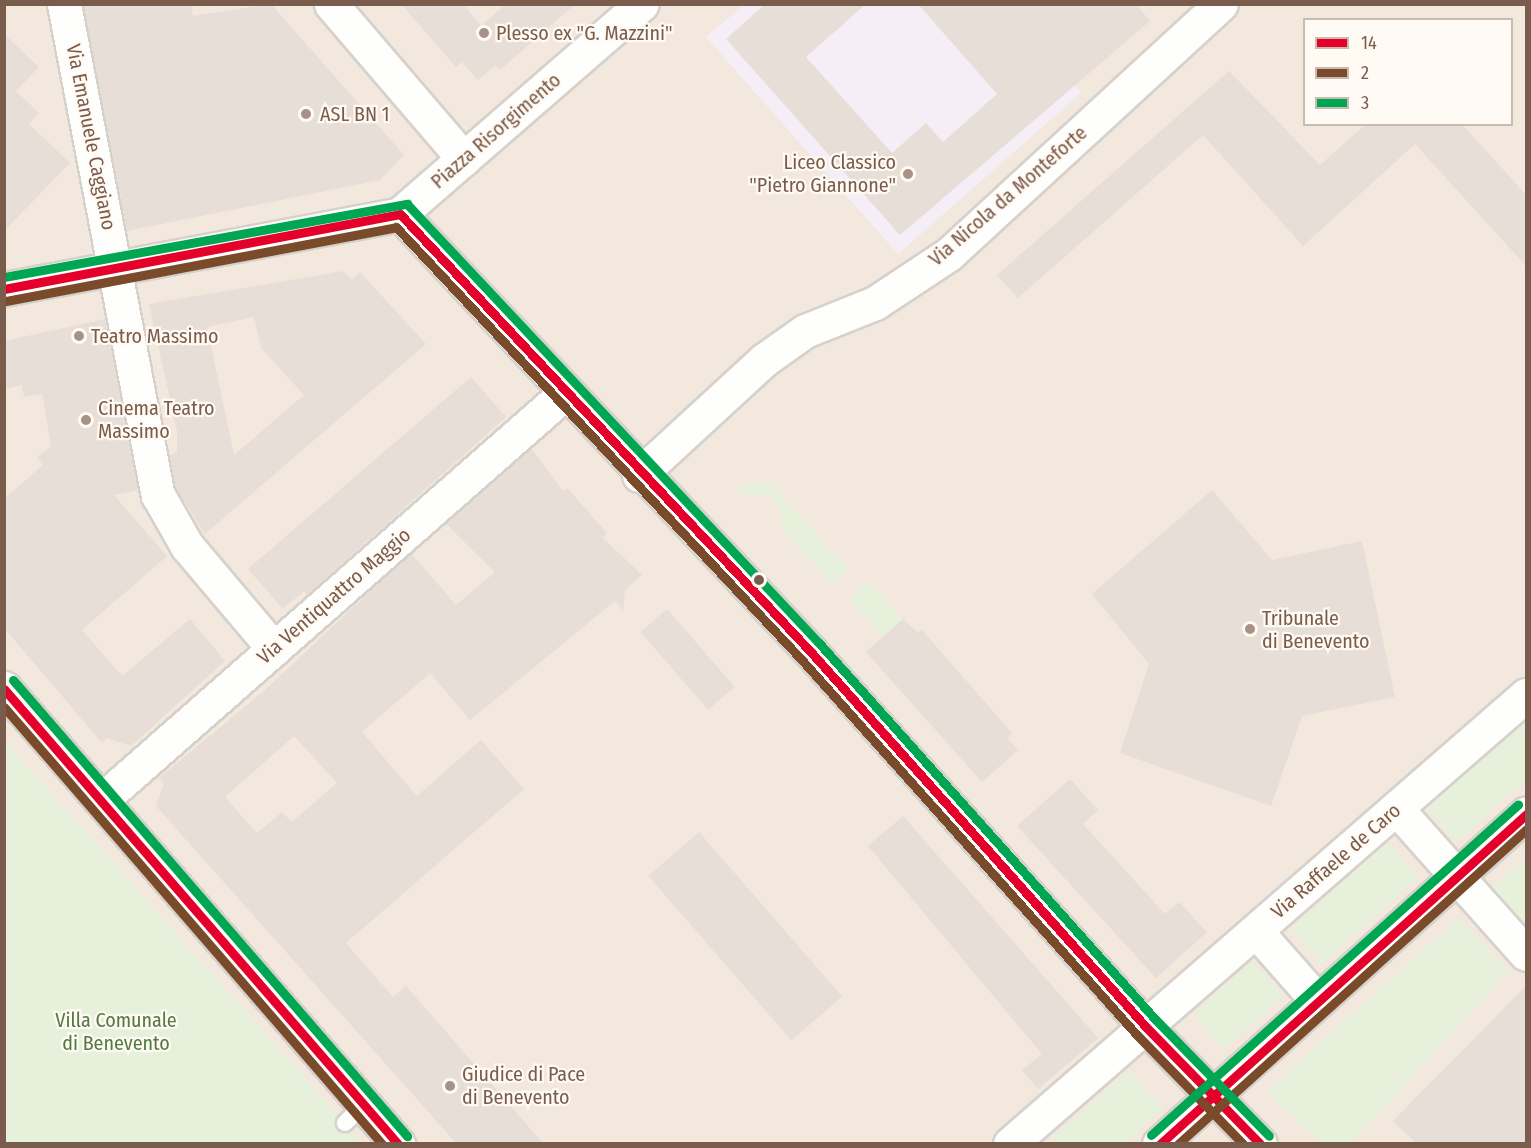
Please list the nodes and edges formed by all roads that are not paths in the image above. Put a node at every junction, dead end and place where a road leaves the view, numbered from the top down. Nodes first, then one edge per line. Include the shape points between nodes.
1 (64, 4) edge
2 (331, 4) edge
3 (642, 4) edge
4 (1221, 4) edge
5 (464, 159) junction
6 (400, 214) junction
7 (118, 269) junction
8 (4, 288) edge
9 (564, 394) junction
10 (639, 474) junction
11 (274, 649) junction
12 (5, 688) edge
13 (1527, 695) edge
14 (105, 798) junction
15 (1396, 808) junction
16 (1527, 814) edge
17 (1454, 877) junction
18 (1256, 931) junction
19 (1527, 954) edge
20 (1316, 999) junction
21 (1146, 1027) junction
22 (1214, 1093) junction
23 (398, 1143) edge
24 (1010, 1143) edge
25 (1159, 1143) edge
26 (1260, 1143) edge

1 - 7 street, Via Emanuele Caggiano
2 - 5 street
3 - 5 street, Piazza Risorgimento
4 - 10 street, Via Nicola da Monteforte via 949,254 875,303 806,331 764,360
5 - 6 street, Piazza Risorgimento
6 - 7 street
6 - 9 street
7 - 8 street
7 - 11 street, Via Emanuele Caggiano via 158,495 187,546
9 - 10 street
9 - 11 street, Via Ventiquattro Maggio
10 - 21 street via 810,651
11 - 14 street, Via Ventiquattro Maggio
12 - 14 street
13 - 15 street, Via Raffaele de Caro
14 - 23 street via 354,1114
15 - 17 street
15 - 18 street, Via Raffaele de Caro
16 - 17 street
17 - 19 street
17 - 20 street
18 - 20 street
18 - 21 street, Via Raffaele de Caro
20 - 22 street
21 - 22 street
21 - 24 street, Via Raffaele de Caro
22 - 25 street
22 - 26 street

